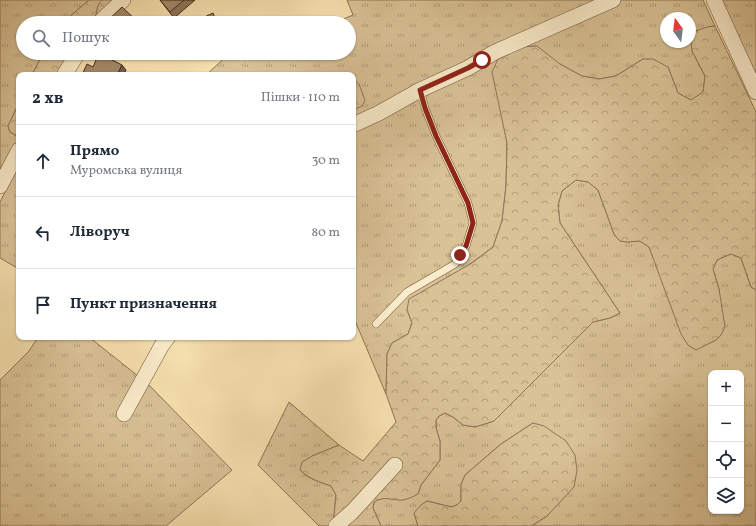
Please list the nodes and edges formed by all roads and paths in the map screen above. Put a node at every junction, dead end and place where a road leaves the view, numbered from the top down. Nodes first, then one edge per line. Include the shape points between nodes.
1 (123, 0) edge
2 (613, 0) edge
3 (714, 0) edge
4 (106, 16) edge
5 (74, 60) edge
6 (66, 72) edge
7 (420, 90) junction
8 (756, 92) edge
9 (356, 124) edge
10 (16, 156) edge
11 (0, 186) edge
12 (376, 324) dead end
13 (166, 340) edge
14 (124, 414) dead end
15 (395, 465) dead end
16 (336, 526) edge

1 - 4 street
2 - 7 street via 495,52 468,68
3 - 8 street
5 - 6 street
7 - 9 street
7 - 12 lane via 436,136 468,203 473,223 466,246 455,264 407,292
10 - 11 street
13 - 14 street
15 - 16 street

